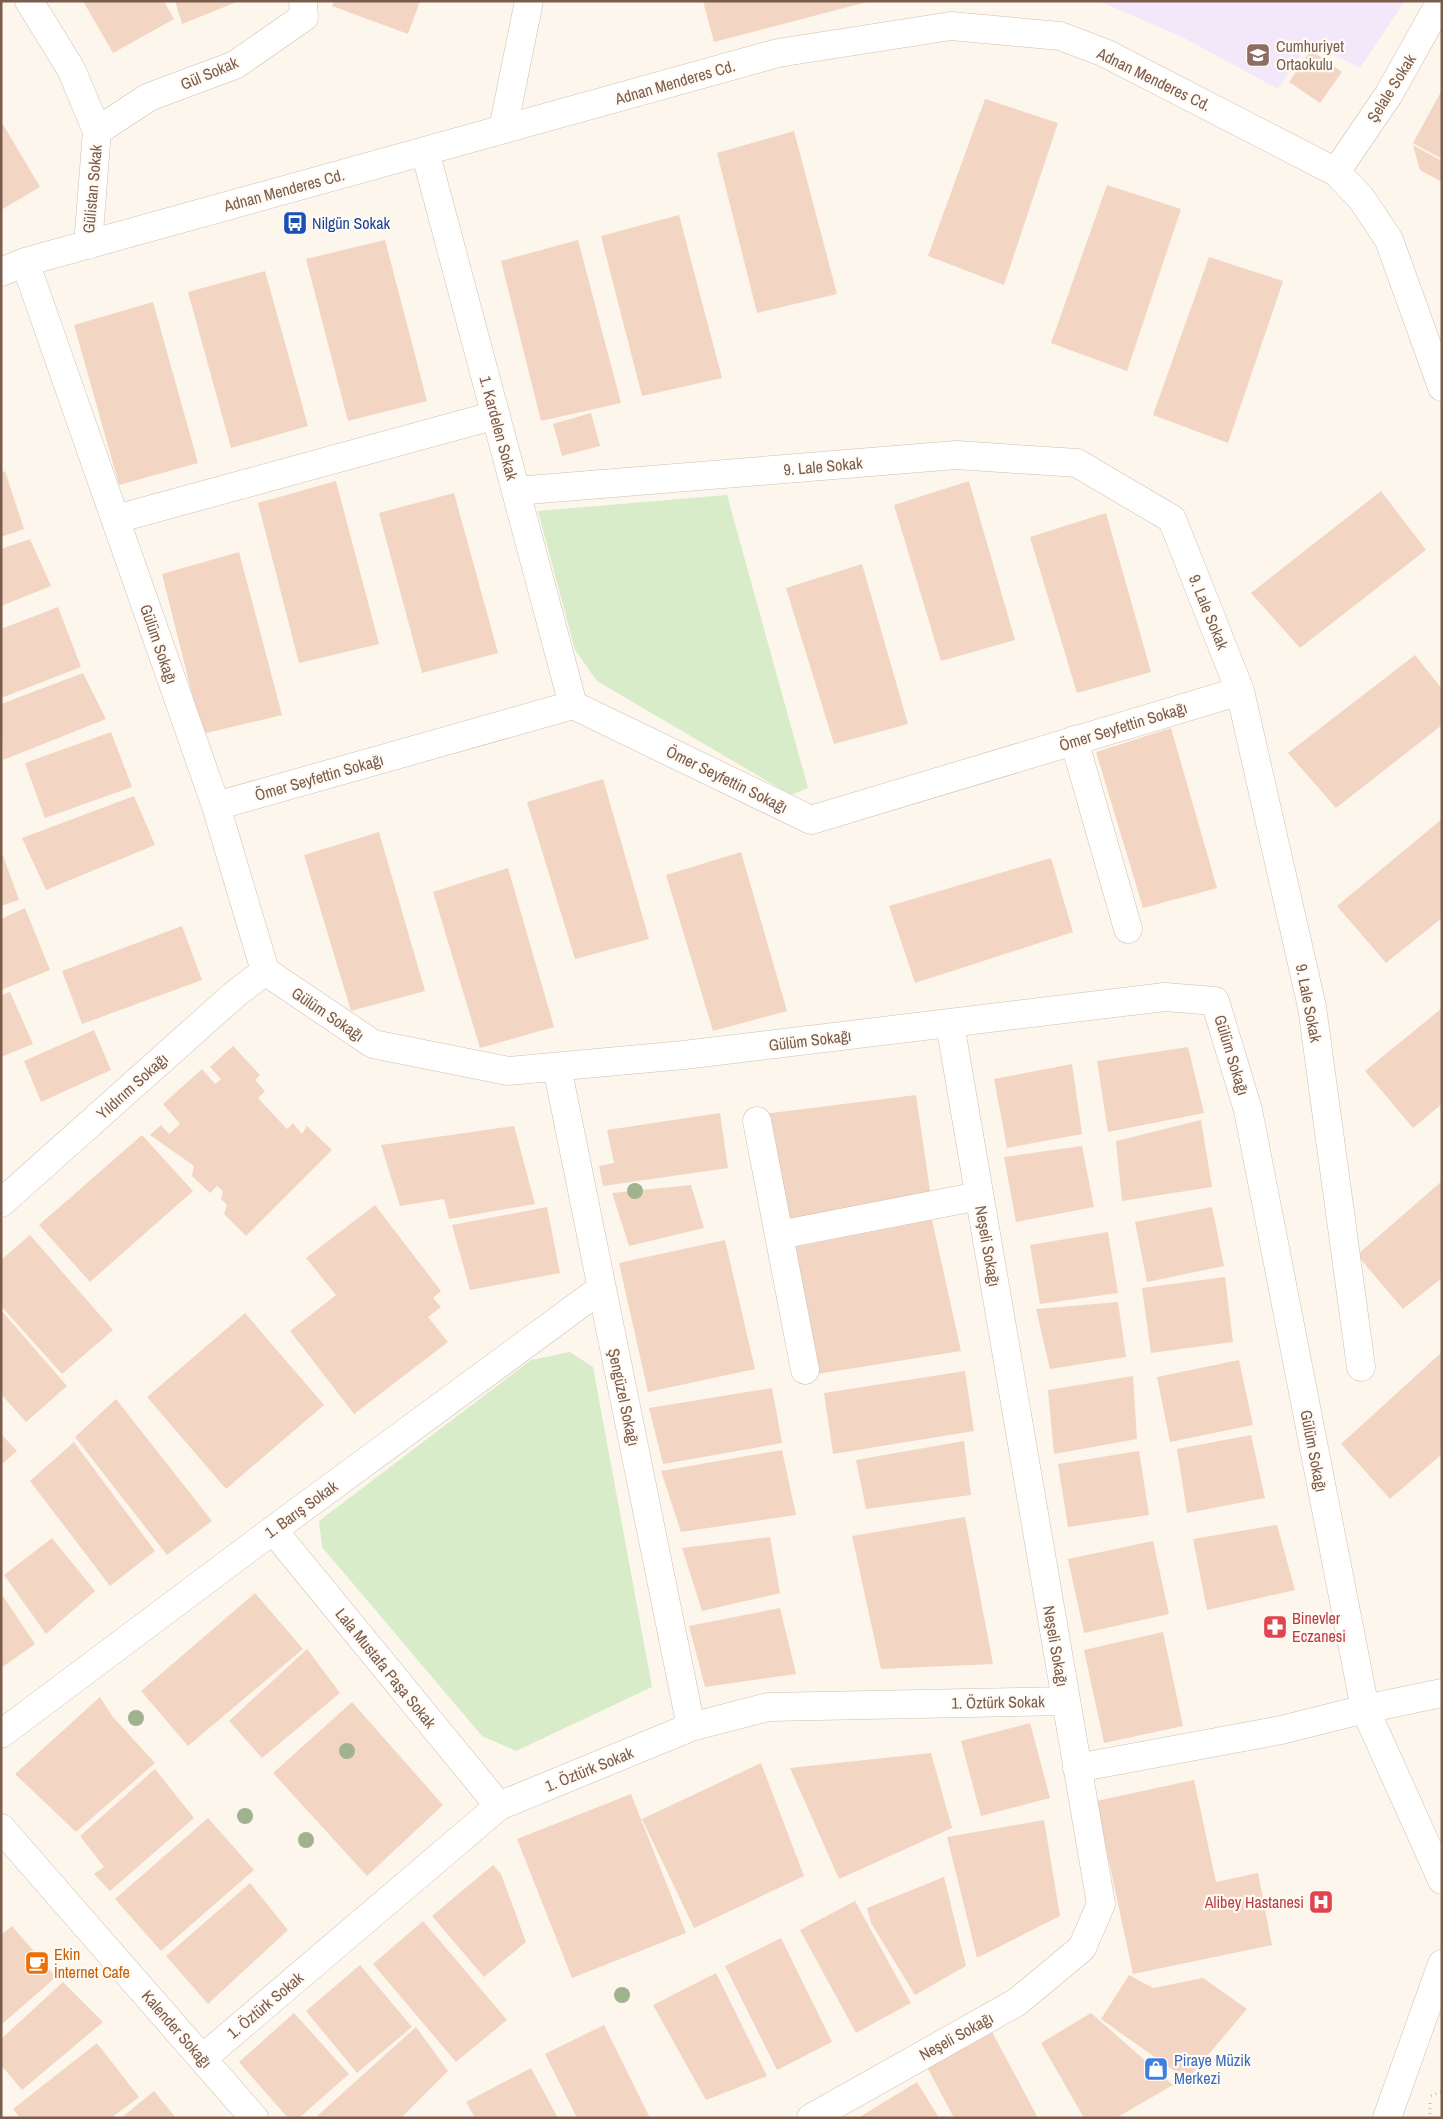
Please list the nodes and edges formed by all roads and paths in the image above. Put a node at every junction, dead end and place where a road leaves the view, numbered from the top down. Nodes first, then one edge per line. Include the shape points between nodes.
1 (29, 1) edge
2 (303, 1) edge
3 (529, 1) edge
4 (1441, 1) edge
5 (504, 129) junction
6 (97, 131) junction
7 (425, 151) junction
8 (1336, 172) junction
9 (88, 245) junction
10 (13, 267) edge
11 (1442, 387) edge
12 (496, 415) junction
13 (516, 491) junction
14 (116, 519) junction
15 (1240, 691) junction
16 (574, 705) junction
17 (1074, 740) junction
18 (216, 806) junction
19 (1128, 929) dead end
20 (265, 971) junction
21 (950, 1024) junction
22 (557, 1067) junction
23 (757, 1121) dead end
24 (979, 1196) junction
25 (1, 1203) edge
26 (779, 1235) junction
27 (602, 1288) junction
28 (1361, 1367) dead end
29 (805, 1370) dead end
30 (273, 1530) junction
31 (1442, 1693) edge
32 (1065, 1701) junction
33 (1365, 1709) junction
34 (691, 1726) junction
35 (1, 1734) edge
36 (1077, 1768) junction
37 (499, 1806) junction
38 (1, 1828) edge
39 (1442, 1880) edge
40 (1442, 1964) edge
41 (203, 2058) junction
42 (1429, 2096) dead end
43 (254, 2118) edge
44 (811, 2118) edge
45 (1387, 2118) edge
46 (1430, 2118) edge

1 - 6 street, Gülistan Sokak via 71,69
2 - 6 street, Gül Sokak via 304,17 235,65 149,97
3 - 5 street
4 - 8 street, Şelale Sokak via 1389,94
5 - 7 street, Adnan Menderes Cd.
5 - 8 street, Adnan Menderes Cd. via 778,53 951,26 1060,36 1105,52
6 - 9 street, Gülistan Sokak
7 - 9 street, Adnan Menderes Cd.
7 - 12 street, 1. Kardelen Sokak
8 - 11 street, Adnan Menderes Cd. via 1361,198 1389,240
9 - 10 street, Adnan Menderes Cd.
10 - 14 street, Gülüm Sokağı
12 - 13 street, 1. Kardelen Sokak
12 - 14 street
13 - 15 street, 9. Lale Sokak via 956,454 1077,463 1172,519
13 - 16 street, 1. Kardelen Sokak
14 - 18 street, Gülüm Sokağı
15 - 17 street, Ömer Seyfettin Sokağı
15 - 28 street, 9. Lale Sokak via 1312,1006
16 - 17 street, Ömer Seyfettin Sokağı via 811,820
16 - 18 street, Ömer Seyfettin Sokağı
17 - 19 street
18 - 20 street, Gülüm Sokağı
20 - 22 street, Gülüm Sokağı via 373,1044 508,1071
20 - 25 street, Yıldırım Sokağı
21 - 22 street, Gülüm Sokağı via 684,1056
21 - 24 street, Neşeli Sokağı
21 - 33 street, Gülüm Sokağı via 1165,997 1216,1001 1248,1110
22 - 27 street, Şengüzel Sokağı
23 - 26 street
24 - 26 street
24 - 32 street, Neşeli Sokağı
26 - 29 street
27 - 30 street, 1. Barış Sokak
27 - 34 street, Şengüzel Sokağı
30 - 35 street, 1. Barış Sokak
30 - 37 street, Lala Mustafa Paşa Sokak
31 - 33 street
32 - 34 street, 1. Öztürk Sokak via 768,1707
32 - 36 street, Neşeli Sokağı
33 - 36 street via 1281,1730
33 - 39 street, Gülüm Sokağı
34 - 37 street, 1. Öztürk Sokak
36 - 44 street, Neşeli Sokağı via 1101,1904 1082,1948 1017,2002
37 - 41 street, 1. Öztürk Sokak
38 - 41 street, Kalender Sokağı
40 - 45 street
41 - 43 street, Kalender Sokağı
42 - 46 path

